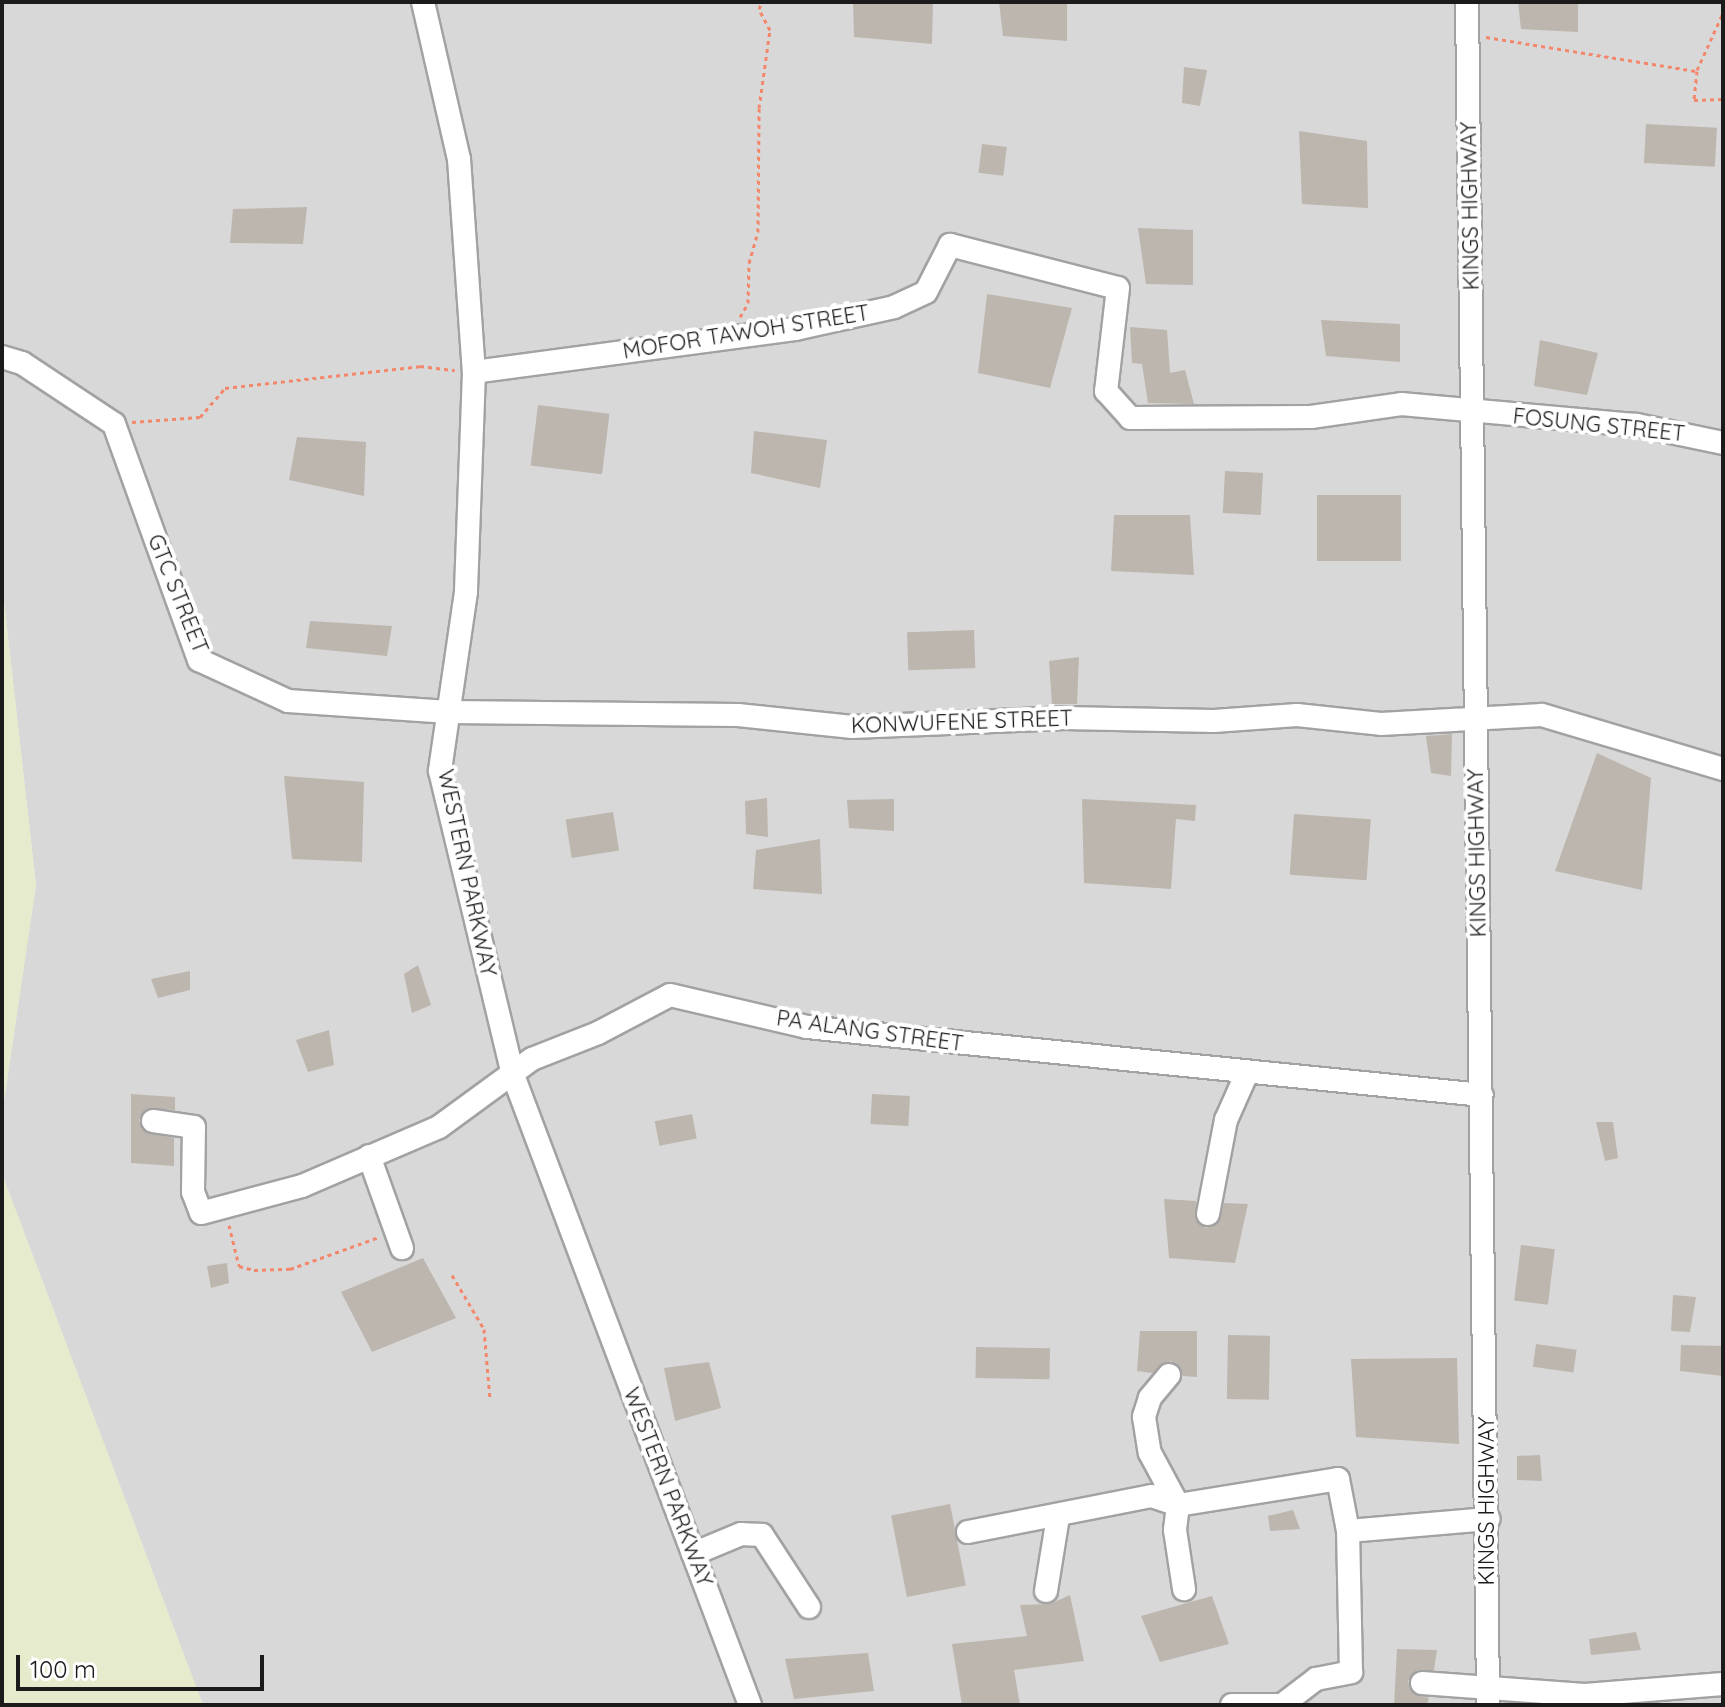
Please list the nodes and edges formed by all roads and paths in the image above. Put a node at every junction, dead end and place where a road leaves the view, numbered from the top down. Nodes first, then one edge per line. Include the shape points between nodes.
1 (423, 2) edge
2 (762, 2) edge
3 (1467, 2) edge
4 (1723, 13) edge
5 (1467, 36) junction
6 (1697, 71) junction
7 (1723, 99) edge
8 (740, 317) dead end
9 (2, 357) edge
10 (474, 372) junction
11 (1474, 413) junction
12 (114, 424) junction
13 (1723, 443) edge
14 (449, 712) junction
15 (1474, 721) junction
16 (1723, 769) edge
17 (513, 1075) junction
18 (1246, 1075) junction
19 (1482, 1095) junction
20 (153, 1121) dead end
21 (369, 1156) junction
22 (228, 1207) junction
23 (1208, 1214) dead end
24 (399, 1240) joint
25 (452, 1275) dead end
26 (1169, 1375) dead end
27 (490, 1399) dead end
28 (1178, 1505) junction
29 (1058, 1517) junction
30 (1488, 1519) junction
31 (1348, 1531) junction
32 (968, 1532) dead end
33 (693, 1554) junction
34 (1184, 1589) dead end
35 (1046, 1591) dead end
36 (809, 1607) dead end
37 (1422, 1683) dead end
38 (1723, 1684) edge
39 (1488, 1698) edge
40 (750, 1705) edge
41 (1232, 1705) edge

1 - 10 street, WESTERN PARKWAY via 459,159
2 - 8 path via 759,9 770,30 759,108 758,232 749,263 748,303
3 - 5 street, KINGS HIGHWAY
4 - 6 path
5 - 6 path via 1648,59
5 - 11 street, KINGS HIGHWAY
6 - 7 path via 1694,100
9 - 12 street via 22,363
10 - 11 street, MOFOR TAWOH STREET via 795,329 894,307 926,292 950,245 1118,288 1106,391 1130,418 1311,417 1401,404
10 - 12 path via 420,366 225,388 200,417
10 - 14 street, WESTERN PARKWAY via 466,592
11 - 13 street, FOSUNG STREET via 1637,425
11 - 15 street, KINGS HIGHWAY
12 - 14 street, GTC STREET via 199,660 288,701
14 - 15 street, KONWUFENE STREET via 659,712 852,727 1297,715 1381,724
14 - 17 street, WESTERN PARKWAY via 440,771
15 - 16 street, KONWUFENE STREET via 1542,715
15 - 19 street, KINGS HIGHWAY
17 - 18 street, PA ALANG STREET via 532,1059 598,1033 670,995 807,1027 1131,1058
17 - 21 street, PA ALANG STREET via 439,1127
17 - 33 street, WESTERN PARKWAY
18 - 19 street, PA ALANG STREET
18 - 23 street via 1226,1120
19 - 30 street, KINGS HIGHWAY
20 - 22 street, PA ALANG STREET via 194,1127 193,1192 201,1213
21 - 22 street, PA ALANG STREET via 302,1186
21 - 24 street
22 - 24 path via 225,1214 239,1266 254,1270 301,1266
25 - 27 path via 484,1329
26 - 28 street via 1150,1398 1144,1417 1150,1453
28 - 29 street via 1152,1496
28 - 31 street via 1338,1479
28 - 34 street via 1175,1530
29 - 32 street
29 - 35 street
30 - 31 street
30 - 39 street, KINGS HIGHWAY
31 - 41 street via 1351,1672 1316,1679 1282,1705
33 - 36 street via 757,1532 774,1546
33 - 40 street, WESTERN PARKWAY
37 - 39 street
38 - 39 street

